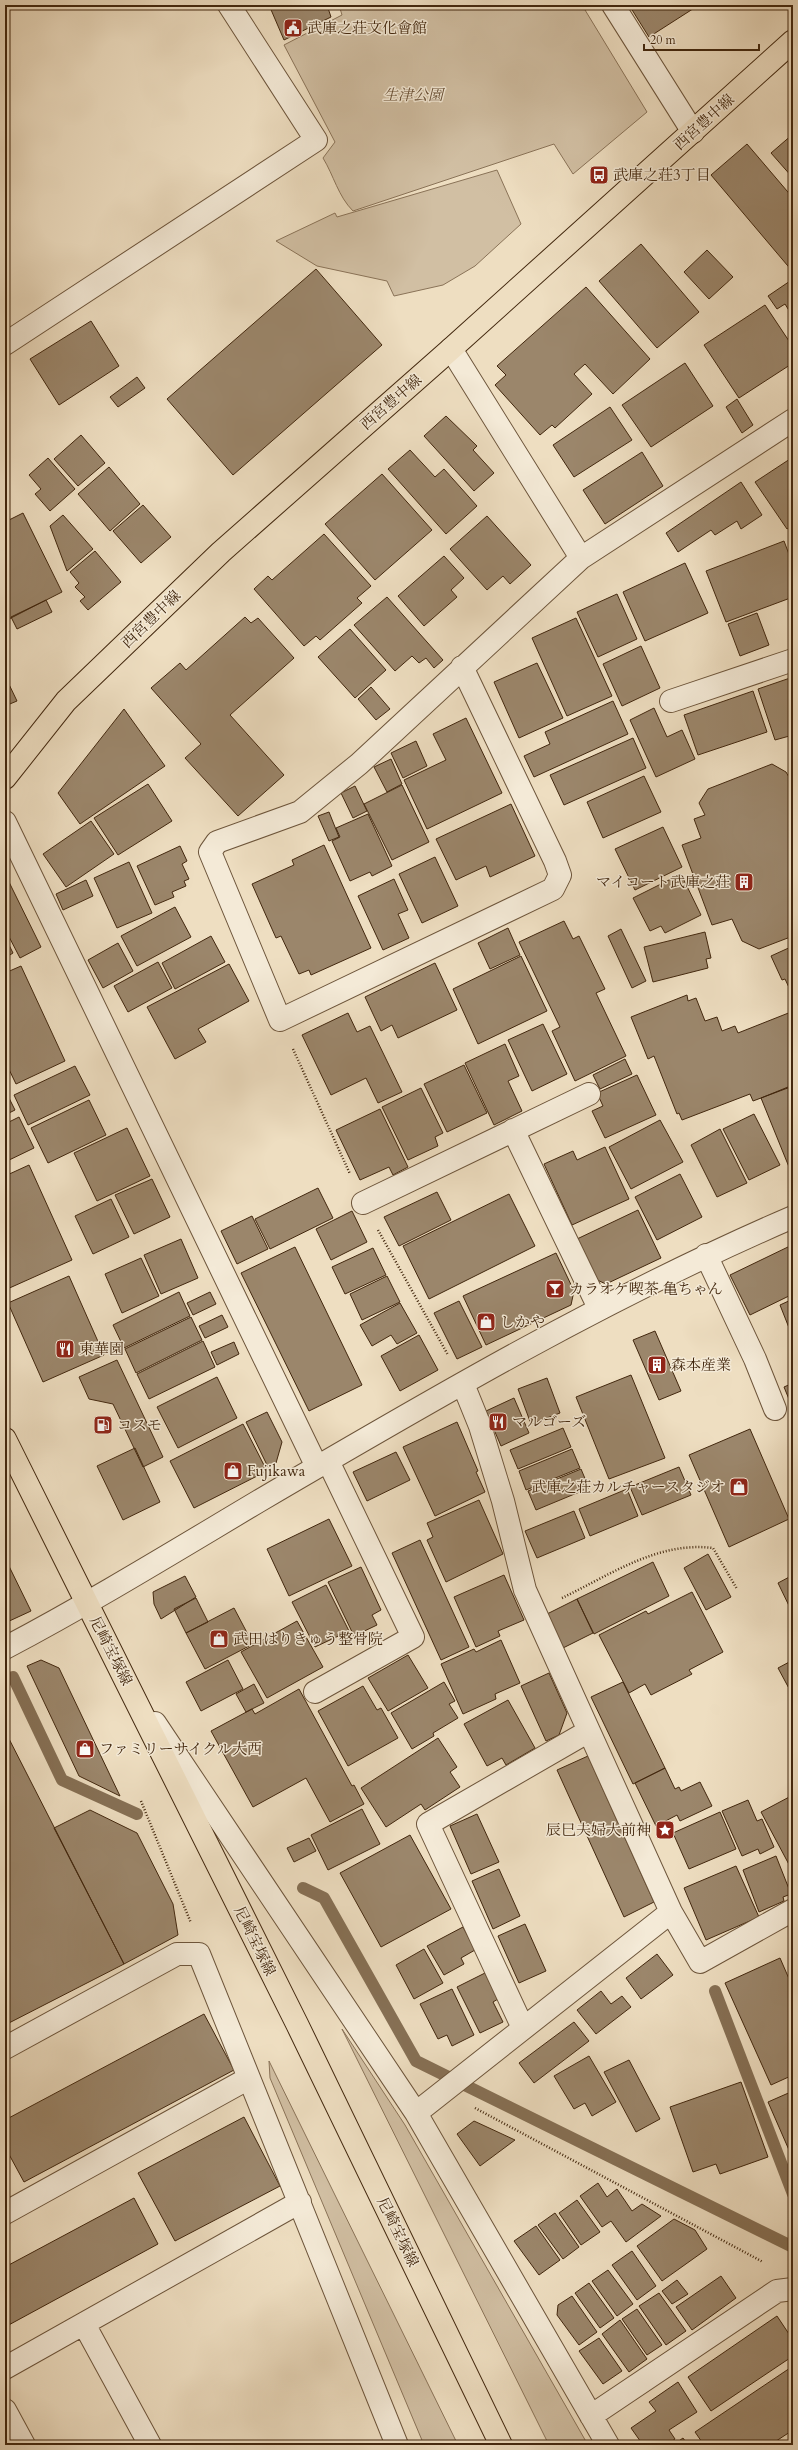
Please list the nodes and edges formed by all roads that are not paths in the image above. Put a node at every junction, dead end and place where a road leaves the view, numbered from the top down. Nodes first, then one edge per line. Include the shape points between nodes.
1 (229, 5) edge
2 (613, 5) edge
3 (793, 41) edge
4 (693, 132) junction
5 (5, 344) edge
6 (451, 350) junction
7 (793, 420) edge
8 (581, 558) junction
9 (793, 660) edge
10 (462, 667) junction
11 (671, 701) dead end
12 (5, 778) edge
13 (5, 822) edge
14 (589, 1094) dead end
15 (513, 1130) junction
16 (363, 1203) dead end
17 (793, 1217) edge
18 (706, 1255) junction
19 (599, 1308) junction
20 (463, 1384) junction
21 (775, 1409) dead end
22 (5, 1439) edge
23 (322, 1464) junction
24 (87, 1604) junction
25 (5, 1648) edge
26 (130, 1689) junction
27 (315, 1692) dead end
28 (590, 1731) junction
29 (793, 1910) edge
30 (671, 1912) junction
31 (523, 2028) junction
32 (5, 2048) edge
33 (249, 2078) junction
34 (416, 2113) junction
35 (300, 2202) junction
36 (5, 2212) edge
37 (793, 2289) edge
38 (84, 2324) junction
39 (5, 2368) edge
40 (5, 2410) edge
41 (591, 2416) junction
42 (24, 2445) edge
43 (150, 2445) edge
44 (397, 2445) edge
45 (501, 2445) edge
46 (608, 2445) edge

1 - 5 street via 316,140
2 - 4 street
3 - 4 main road, 西宮豊中線
4 - 6 main road, 西宮豊中線
6 - 8 street
6 - 12 main road, 西宮豊中線 via 221,552 151,619 66,701
7 - 8 street
8 - 10 street
9 - 11 street
10 - 10 street via 359,764 300,812 217,842 210,852 280,1020 553,889 560,875 555,861
13 - 23 street
14 - 15 street
15 - 16 street
15 - 19 street
17 - 18 street
18 - 19 street
18 - 21 street via 755,1359
19 - 20 street
20 - 23 street
20 - 28 street via 480,1426 503,1502 525,1590
22 - 24 main road, 尼崎宝塚線
23 - 24 street
23 - 27 street via 413,1638
24 - 25 street
24 - 26 main road, 尼崎宝塚線
26 - 34 street
26 - 45 main road, 尼崎宝塚線
28 - 30 street
28 - 31 street via 428,1824
29 - 30 street via 700,1962
30 - 31 street
31 - 34 street
32 - 33 street via 177,1954 199,1954
33 - 35 street
33 - 36 street
34 - 41 street
35 - 38 street
35 - 44 street
37 - 41 street via 777,2291
38 - 39 street
38 - 43 street
40 - 42 street
41 - 46 street

